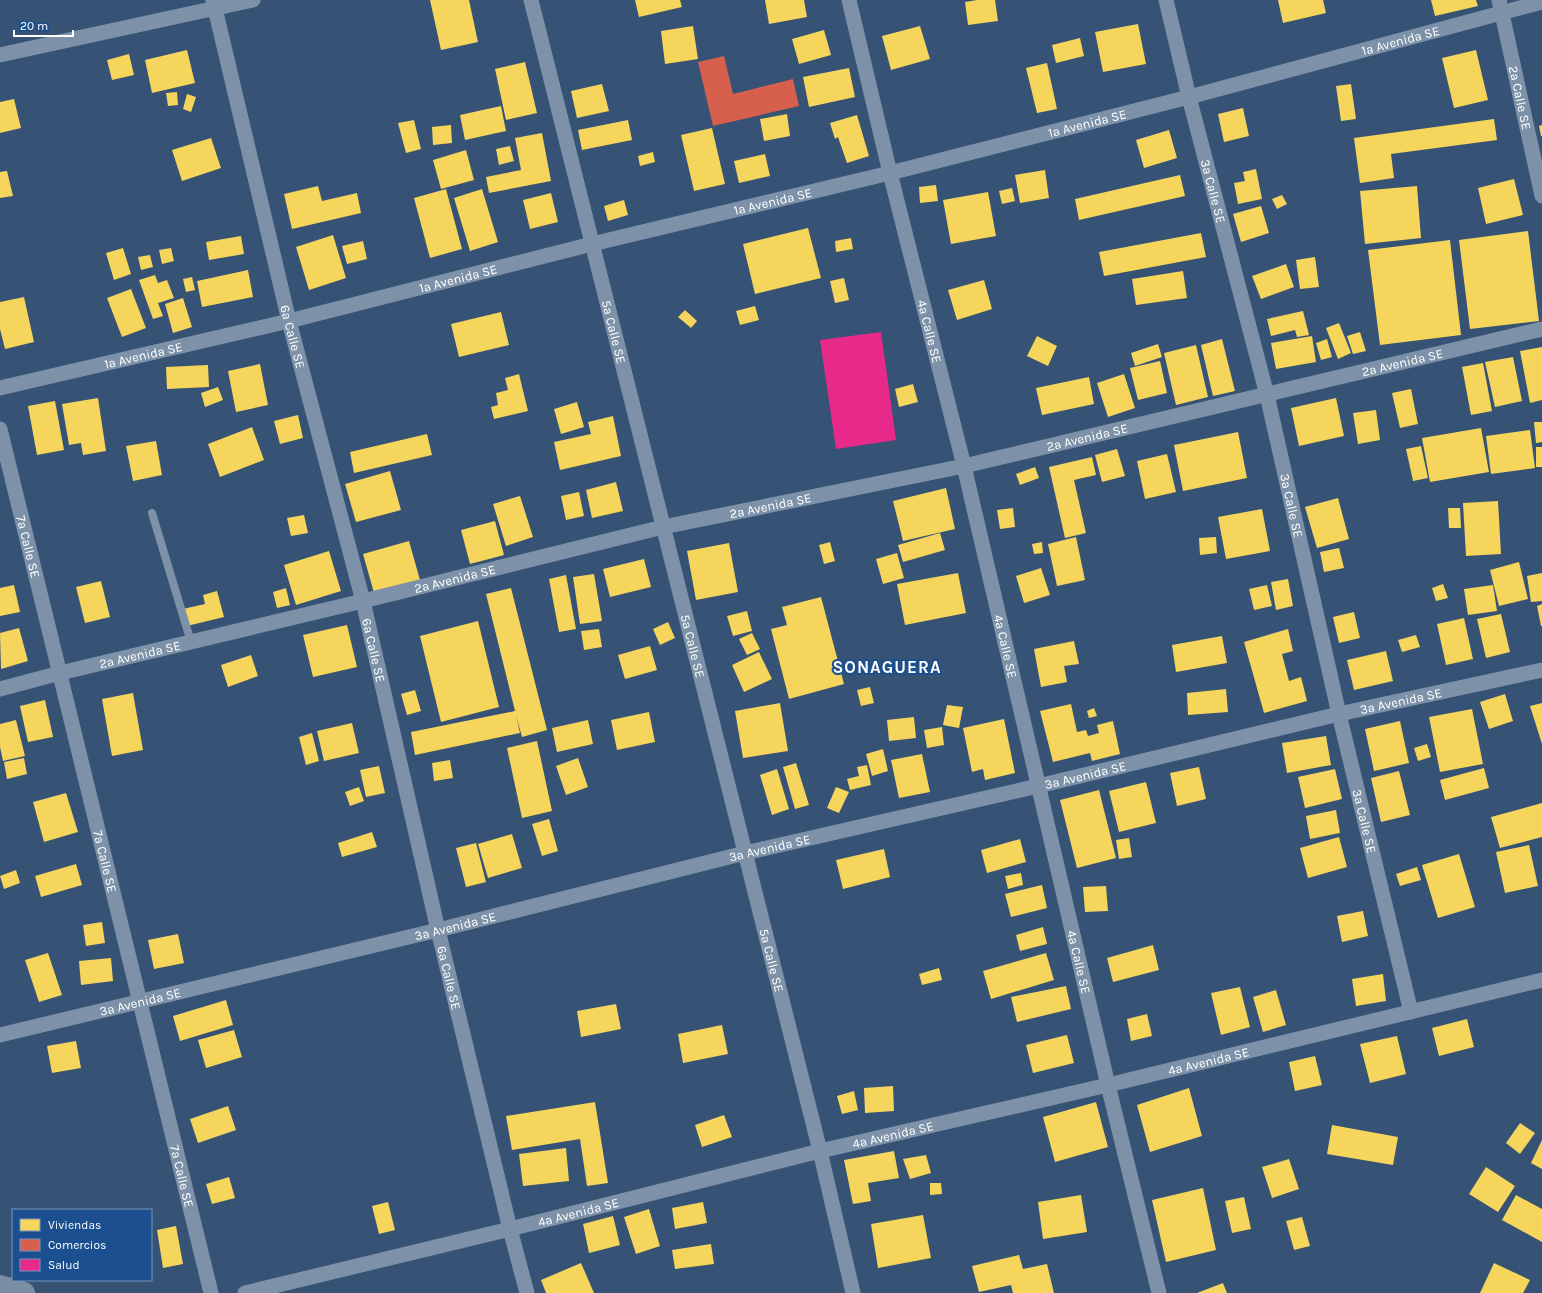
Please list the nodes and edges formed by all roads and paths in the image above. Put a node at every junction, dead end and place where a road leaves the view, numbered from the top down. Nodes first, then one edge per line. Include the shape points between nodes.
1 (253, 0) edge
2 (531, 0) edge
3 (849, 0) edge
4 (1166, 0) edge
5 (1542, 2) edge
6 (214, 4) edge
7 (1501, 7) edge
8 (0, 56) edge
9 (1189, 96) junction
10 (890, 173) junction
11 (1542, 196) edge
12 (592, 244) junction
13 (289, 321) junction
14 (1542, 329) edge
15 (0, 388) edge
16 (1266, 394) junction
17 (0, 429) edge
18 (964, 466) junction
19 (152, 514) dead end
20 (663, 527) junction
21 (364, 601) junction
22 (191, 642) junction
23 (1542, 670) edge
24 (60, 673) junction
25 (0, 689) edge
26 (1339, 714) junction
27 (1038, 786) junction
28 (745, 854) junction
29 (438, 930) junction
30 (1542, 980) edge
31 (140, 1002) junction
32 (1411, 1012) junction
33 (0, 1035) edge
34 (1108, 1085) junction
35 (820, 1151) junction
36 (510, 1229) junction
37 (0, 1286) edge
38 (24, 1293) edge
39 (211, 1293) edge
40 (245, 1293) edge
41 (527, 1293) edge
42 (853, 1293) edge
43 (1159, 1293) edge

1 - 6 street
2 - 12 street, 5a Calle SE
3 - 10 street, 4a Calle SE
4 - 9 street, 3a Calle SE
5 - 7 street, 1a Avenida SE
6 - 8 street
6 - 13 street, 6a Calle SE
7 - 9 street, 1a Avenida SE
7 - 11 street, 2a Calle SE
9 - 10 street, 1a Avenida SE
9 - 16 street, 3a Calle SE
10 - 12 street, 1a Avenida SE
10 - 18 street, 4a Calle SE
12 - 13 street, 1a Avenida SE
12 - 20 street, 5a Calle SE
13 - 15 street, 1a Avenida SE
13 - 21 street, 6a Calle SE
14 - 16 street, 2a Avenida SE
16 - 18 street, 2a Avenida SE
16 - 26 street, 3a Calle SE
17 - 24 street, 7a Calle SE
18 - 20 street, 2a Avenida SE
18 - 27 street, 4a Calle SE
19 - 22 lane
20 - 21 street, 2a Avenida SE
20 - 28 street, 5a Calle SE
21 - 22 street, 2a Avenida SE
21 - 29 street, 6a Calle SE
22 - 24 street, 2a Avenida SE
23 - 26 street, 3a Avenida SE
24 - 25 street, 2a Avenida SE
24 - 31 street, 7a Calle SE
26 - 27 street, 3a Avenida SE
26 - 32 street, 3a Calle SE
27 - 28 street, 3a Avenida SE
27 - 34 street, 4a Calle SE
28 - 29 street, 3a Avenida SE
28 - 35 street, 5a Calle SE
29 - 31 street, 3a Avenida SE
29 - 36 street, 6a Calle SE
30 - 32 street, 4a Avenida SE
31 - 33 street, 3a Avenida SE
31 - 39 street, 7a Calle SE
32 - 34 street, 4a Avenida SE
34 - 35 street, 4a Avenida SE
34 - 43 street, 4a Calle SE
35 - 36 street, 4a Avenida SE
35 - 42 street, 5a Calle SE
36 - 40 street, 4a Avenida SE
36 - 41 street, 6a Calle SE
37 - 38 main road

